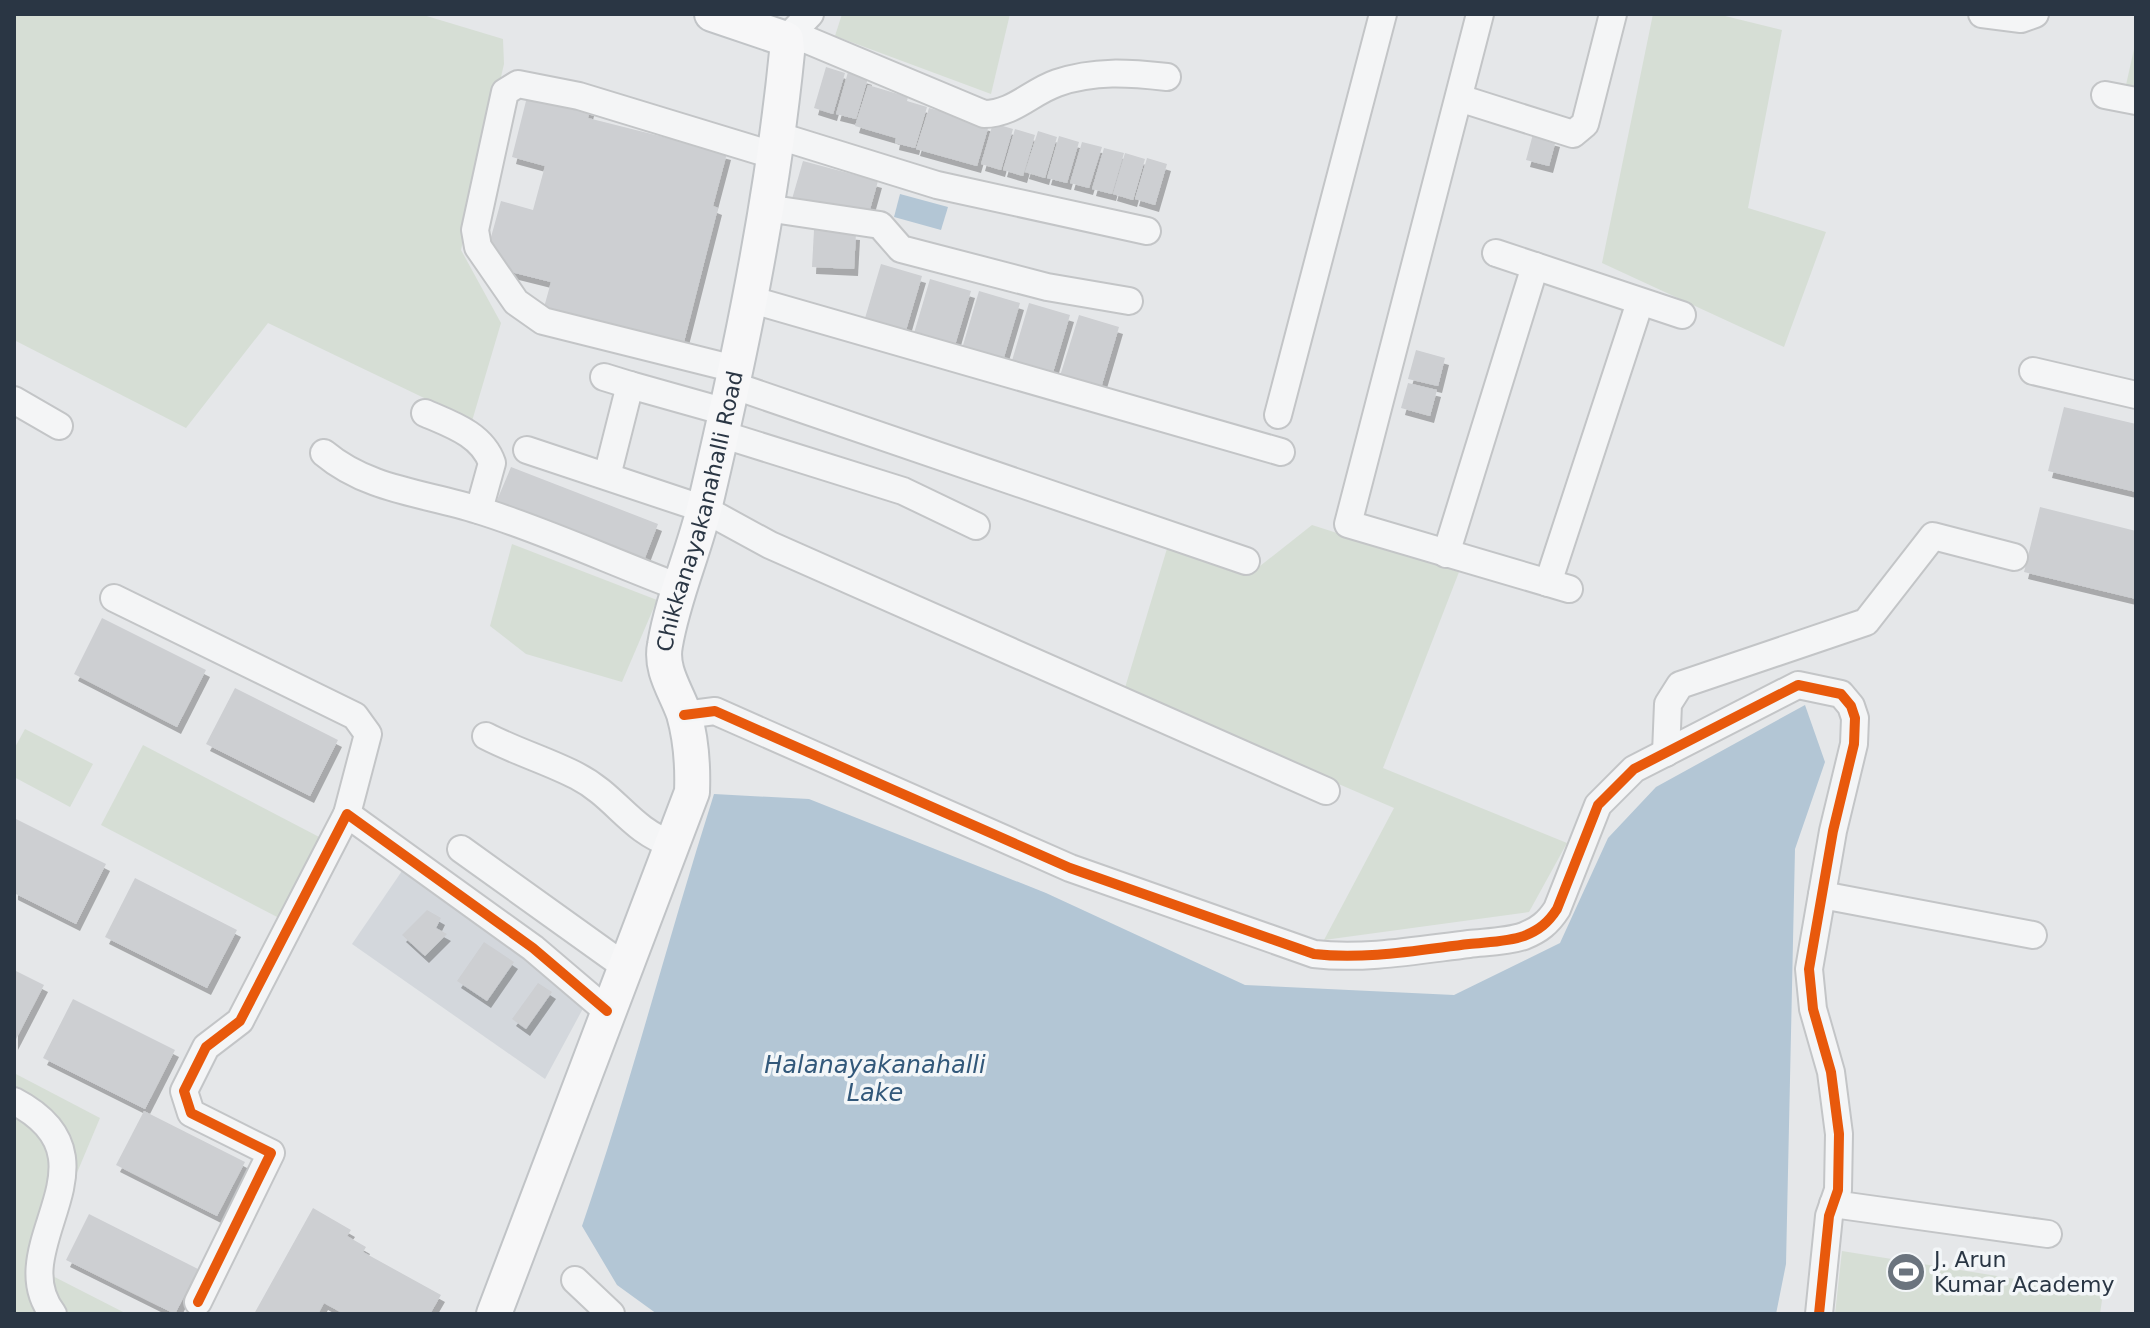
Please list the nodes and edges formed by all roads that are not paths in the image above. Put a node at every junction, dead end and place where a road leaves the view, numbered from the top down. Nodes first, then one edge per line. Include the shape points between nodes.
1 (712, 14) edge
2 (810, 14) edge
3 (1383, 14) edge
4 (1480, 14) edge
5 (1613, 14) edge
6 (1982, 14) edge
7 (2035, 14) edge
8 (789, 37) junction
9 (1167, 77) dead end
10 (2105, 95) dead end
11 (1459, 98) junction
12 (2136, 101) edge
13 (777, 146) junction
14 (766, 208) junction
15 (1147, 231) dead end
16 (1496, 253) dead end
17 (1535, 266) junction
18 (749, 299) junction
19 (1129, 301) dead end
20 (1640, 302) junction
21 (1682, 315) dead end
22 (2033, 371) dead end
23 (604, 377) dead end
24 (630, 385) junction
25 (2136, 395) edge
26 (14, 400) edge
27 (728, 400) junction
28 (425, 413) dead end
29 (1278, 415) dead end
30 (59, 426) dead end
31 (527, 450) dead end
32 (1281, 452) dead end
33 (324, 453) dead end
34 (607, 476) junction
35 (704, 509) junction
36 (479, 510) junction
37 (976, 526) dead end
38 (1446, 554) junction
39 (2014, 557) dead end
40 (1246, 561) dead end
41 (679, 587) junction
42 (114, 598) dead end
43 (684, 715) junction
44 (486, 736) dead end
45 (1666, 753) junction
46 (1326, 791) dead end
47 (347, 814) junction
48 (672, 844) junction
49 (461, 849) dead end
50 (1822, 895) junction
51 (2033, 935) dead end
52 (627, 968) junction
53 (607, 1011) junction
54 (14, 1101) edge
55 (1833, 1204) junction
56 (2048, 1234) dead end
57 (575, 1280) dead end
58 (198, 1302) dead end
59 (53, 1314) edge
60 (494, 1314) edge
61 (611, 1314) edge
62 (1819, 1314) edge

1 - 8 main road
2 - 8 street
3 - 29 street
4 - 11 street
5 - 11 street via 1585,124 1578,132
6 - 7 street via 2021,19
8 - 9 street via 984,114 1007,111 1056,84 1109,71
8 - 13 main road, Chikkanayakanahalli Road
10 - 12 street
11 - 38 street via 1348,524
13 - 14 main road, Chikkanayakanahalli Road
13 - 15 street
13 - 27 street via 518,84 505,92 475,230 484,259 529,314
14 - 18 main road, Chikkanayakanahalli Road
14 - 19 street via 880,225 901,249 1047,287
16 - 17 street
17 - 20 street
17 - 38 street
18 - 27 main road, Chikkanayakanahalli Road
18 - 32 street
20 - 21 street
20 - 38 street via 1559,586
22 - 25 street
23 - 24 street
24 - 27 street
24 - 34 street
26 - 30 street
27 - 35 main road, Chikkanayakanahalli Road
27 - 37 street
27 - 40 street
28 - 36 street via 467,431 490,456
31 - 34 street
33 - 36 street via 368,481
34 - 35 street
35 - 41 main road, Chikkanayakanahalli Road
35 - 46 street via 770,545
36 - 41 street
39 - 45 street via 1933,536 1866,622 1680,685 1668,704
41 - 43 main road, Chikkanayakanahalli Road via 664,648 665,669
42 - 47 street via 355,716 368,734
43 - 45 street via 726,715 1070,868 1323,956 1496,941 1548,923 1598,805 1634,769
43 - 48 main road, Chikkanayakanahalli Road via 692,792
44 - 48 street via 577,776 608,796 649,837
45 - 50 street via 1798,685 1841,694 1851,706 1856,730
47 - 53 street via 533,948
47 - 58 street via 240,1021 206,1047 184,1091 191,1113 271,1153
48 - 52 main road, Chikkanayakanahalli Road
49 - 52 street
50 - 51 street
50 - 55 street via 1809,969 1839,1134
52 - 53 main road, Chikkanayakanahalli Road
53 - 60 main road, Chikkanayakanahalli Road
54 - 59 street via 40,1118 54,1150 53,1168 20,1255 33,1300
55 - 56 street
55 - 62 street
57 - 61 street

